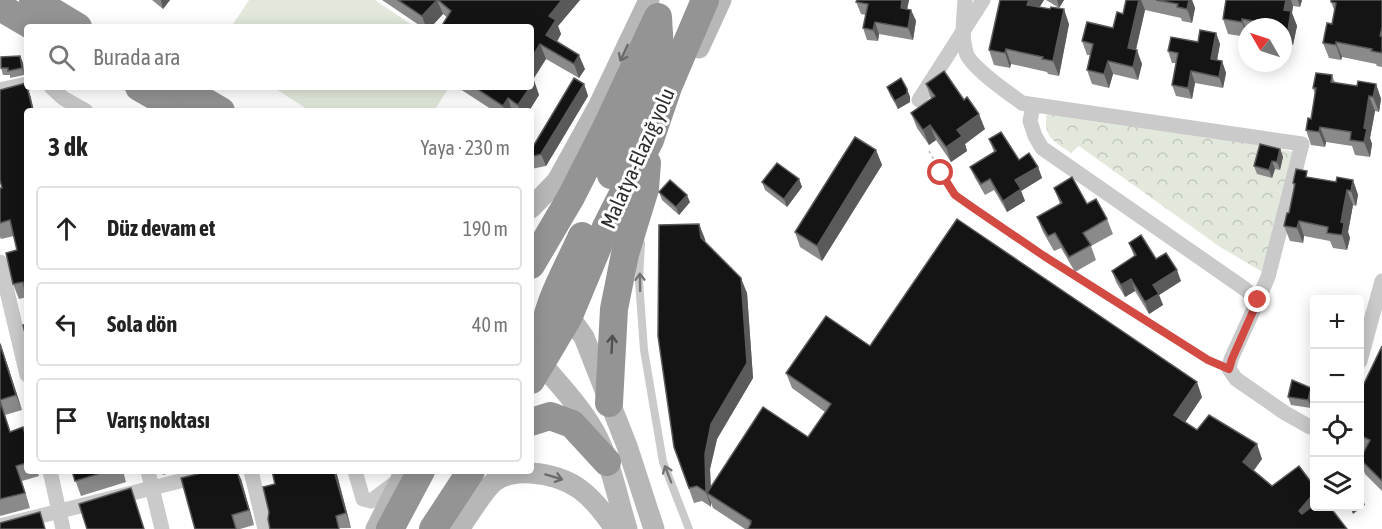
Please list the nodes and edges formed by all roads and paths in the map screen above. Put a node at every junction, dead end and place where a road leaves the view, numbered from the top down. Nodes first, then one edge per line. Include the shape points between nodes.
1 (33, 0) edge
2 (705, 0) edge
3 (721, 0) edge
4 (965, 0) edge
5 (983, 0) edge
6 (658, 6) edge
7 (0, 7) edge
8 (29, 24) edge
9 (73, 24) edge
10 (963, 34) junction
11 (685, 78) joint
12 (24, 85) edge
13 (0, 90) edge
14 (53, 90) edge
15 (144, 90) edge
16 (185, 90) edge
17 (919, 100) dead end
18 (1022, 103) junction
19 (64, 104) edge
20 (176, 108) edge
21 (216, 108) edge
22 (650, 140) junction
23 (929, 151) dead end
24 (645, 189) junction
25 (571, 197) junction
26 (534, 205) edge
27 (534, 223) edge
28 (643, 224) dead end
29 (642, 235) dead end
30 (534, 260) edge
31 (0, 262) edge
32 (1382, 280) edge
33 (553, 299) edge
34 (1258, 300) junction
35 (534, 321) edge
36 (1362, 349) edge
37 (24, 362) edge
38 (535, 367) edge
39 (1229, 369) junction
40 (609, 403) junction
41 (534, 421) edge
42 (1310, 428) edge
43 (607, 462) junction
44 (534, 473) edge
45 (51, 474) edge
46 (149, 474) edge
47 (208, 474) edge
48 (252, 474) edge
49 (356, 474) edge
50 (406, 474) edge
51 (406, 474) edge
52 (407, 474) edge
53 (514, 474) edge
54 (464, 475) edge
55 (152, 488) junction
56 (60, 512) junction
57 (0, 526) edge
58 (63, 529) edge
59 (162, 529) edge
60 (265, 529) edge
61 (376, 529) edge
62 (390, 529) edge
63 (412, 529) edge
64 (433, 529) edge
65 (459, 529) edge
66 (615, 529) edge
67 (627, 529) edge
68 (654, 529) edge
69 (689, 529) edge

1 - 9 highway
2 - 22 highway, Malatya-Elazığ yolu
3 - 11 street
4 - 10 street
5 - 10 street
6 - 25 highway, Malatya-Elazığ yolu via 607,126
6 -> 26 street via 557,181
6 - 33 highway via 661,68
7 - 8 highway
10 - 17 street
10 - 18 street via 966,55
11 - 22 highway
12 - 13 street
14 - 19 street
15 - 20 highway
16 - 21 highway
18 - 34 street via 1033,106 1030,121 1042,148
18 - 34 street via 1302,144 1268,277
22 - 24 highway
22 - 33 highway, Malatya-Elazığ yolu via 606,227
23 - 39 path via 955,195 1044,256 1208,360
24 - 28 lane
40 -> 24 highway via 614,309
25 - 27 highway
25 - 30 highway, Malatya-Elazığ yolu
69 -> 29 lane via 663,462 644,350 639,281
31 - 37 street
32 - 36 street
33 - 35 highway
33 - 38 highway
33 - 40 street via 584,337
34 - 39 street
38 - 43 street via 583,414
39 - 42 street via 1236,379
40 - 68 street
41 - 43 highway via 550,416 572,424
43 - 67 street
44 -> 66 street via 570,482 589,496
45 - 56 street
46 - 55 street
47 - 55 street
48 - 60 street
49 - 50 street via 363,499 371,501
51 - 61 street
52 - 62 highway
65 -> 53 street via 494,481
54 - 63 highway
54 - 64 highway
55 - 56 street
55 - 59 street
56 - 57 street
56 - 58 street

